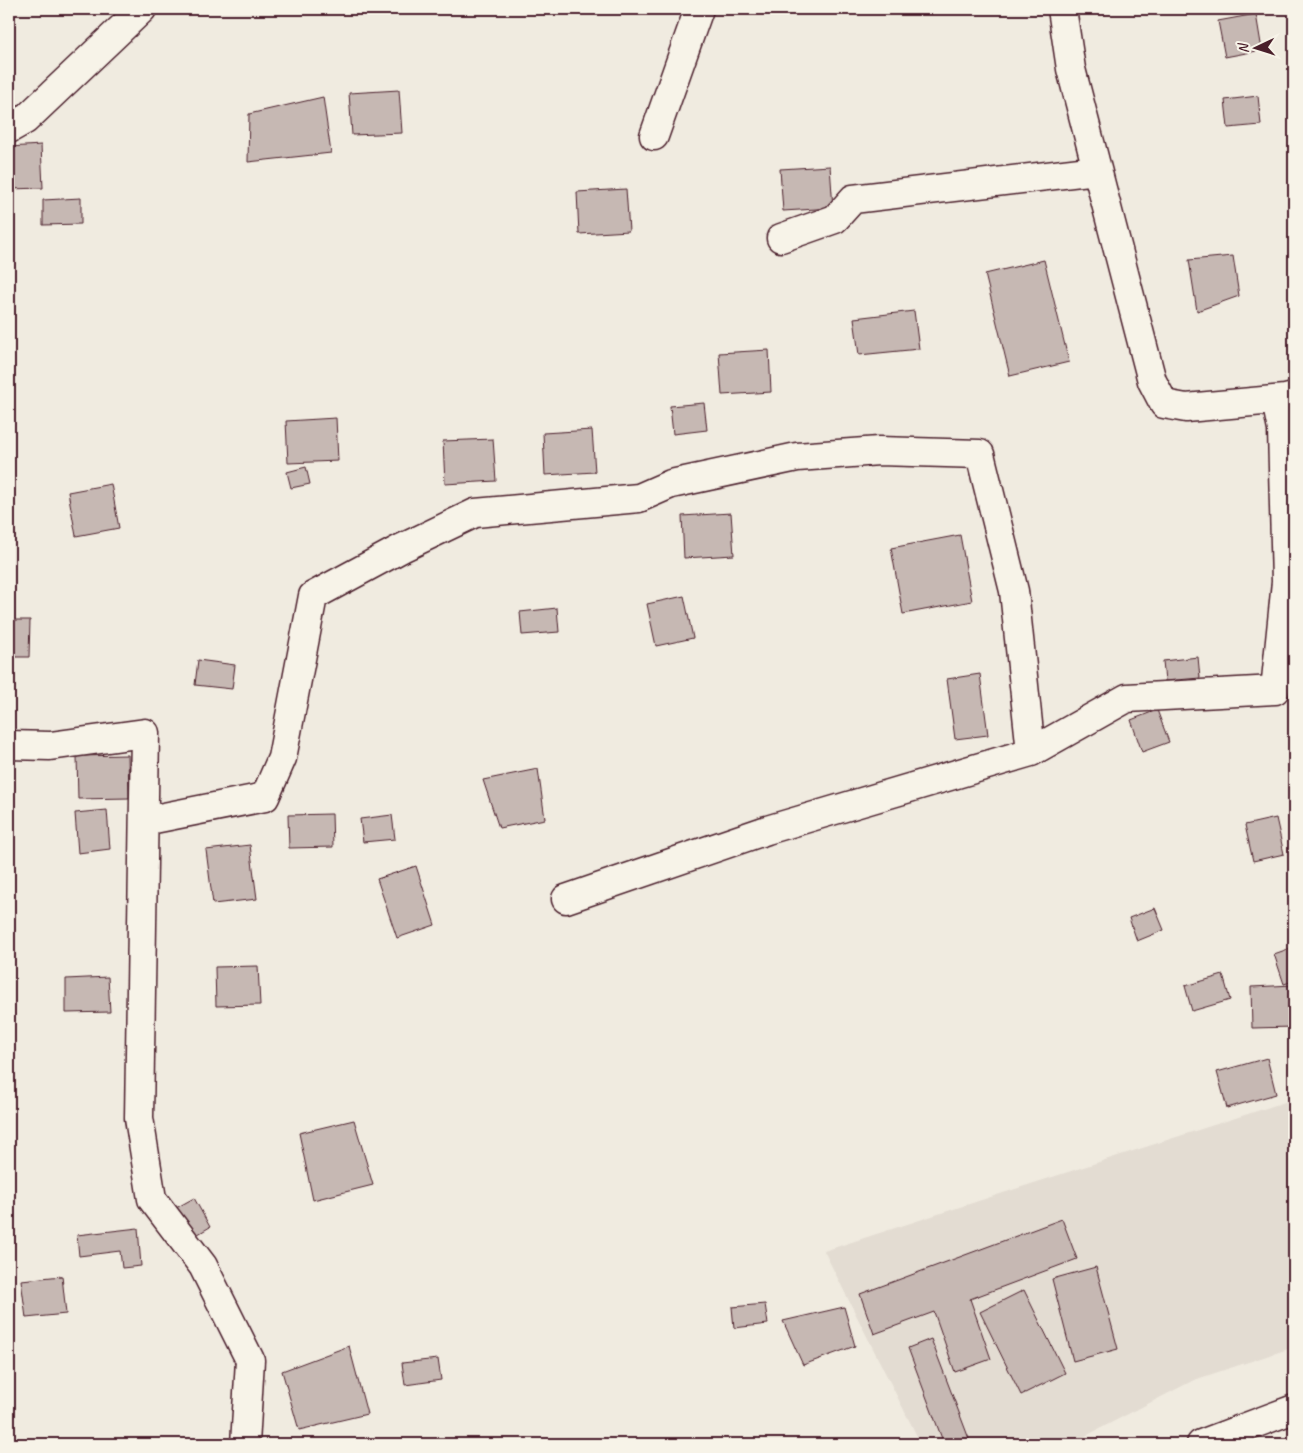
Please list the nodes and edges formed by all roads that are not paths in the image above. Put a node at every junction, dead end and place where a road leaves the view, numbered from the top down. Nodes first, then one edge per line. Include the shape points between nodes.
1 (142, 9) edge
2 (700, 9) edge
3 (1062, 9) edge
4 (9, 129) edge
5 (654, 136) dead end
6 (1097, 170) junction
7 (781, 238) dead end
8 (1285, 398) edge
9 (9, 745) edge
10 (1031, 752) junction
11 (144, 821) junction
12 (566, 899) dead end
13 (1294, 1408) edge
14 (245, 1444) edge
15 (1201, 1444) edge

1 - 4 street via 25,120
2 - 5 street
3 - 6 street via 1071,69
6 - 7 street via 853,199 835,219
6 - 8 street via 1152,381 1164,404 1186,408
8 - 10 street via 1282,430 1286,582 1275,690 1127,698
9 - 11 street via 50,746 145,733
10 - 11 street via 1014,591 980,454 879,451 797,457 671,484 639,498 475,512 313,596 282,758 265,797
10 - 12 street via 767,830
11 - 14 street via 139,1118 152,1199 203,1266 250,1360
13 - 15 street

